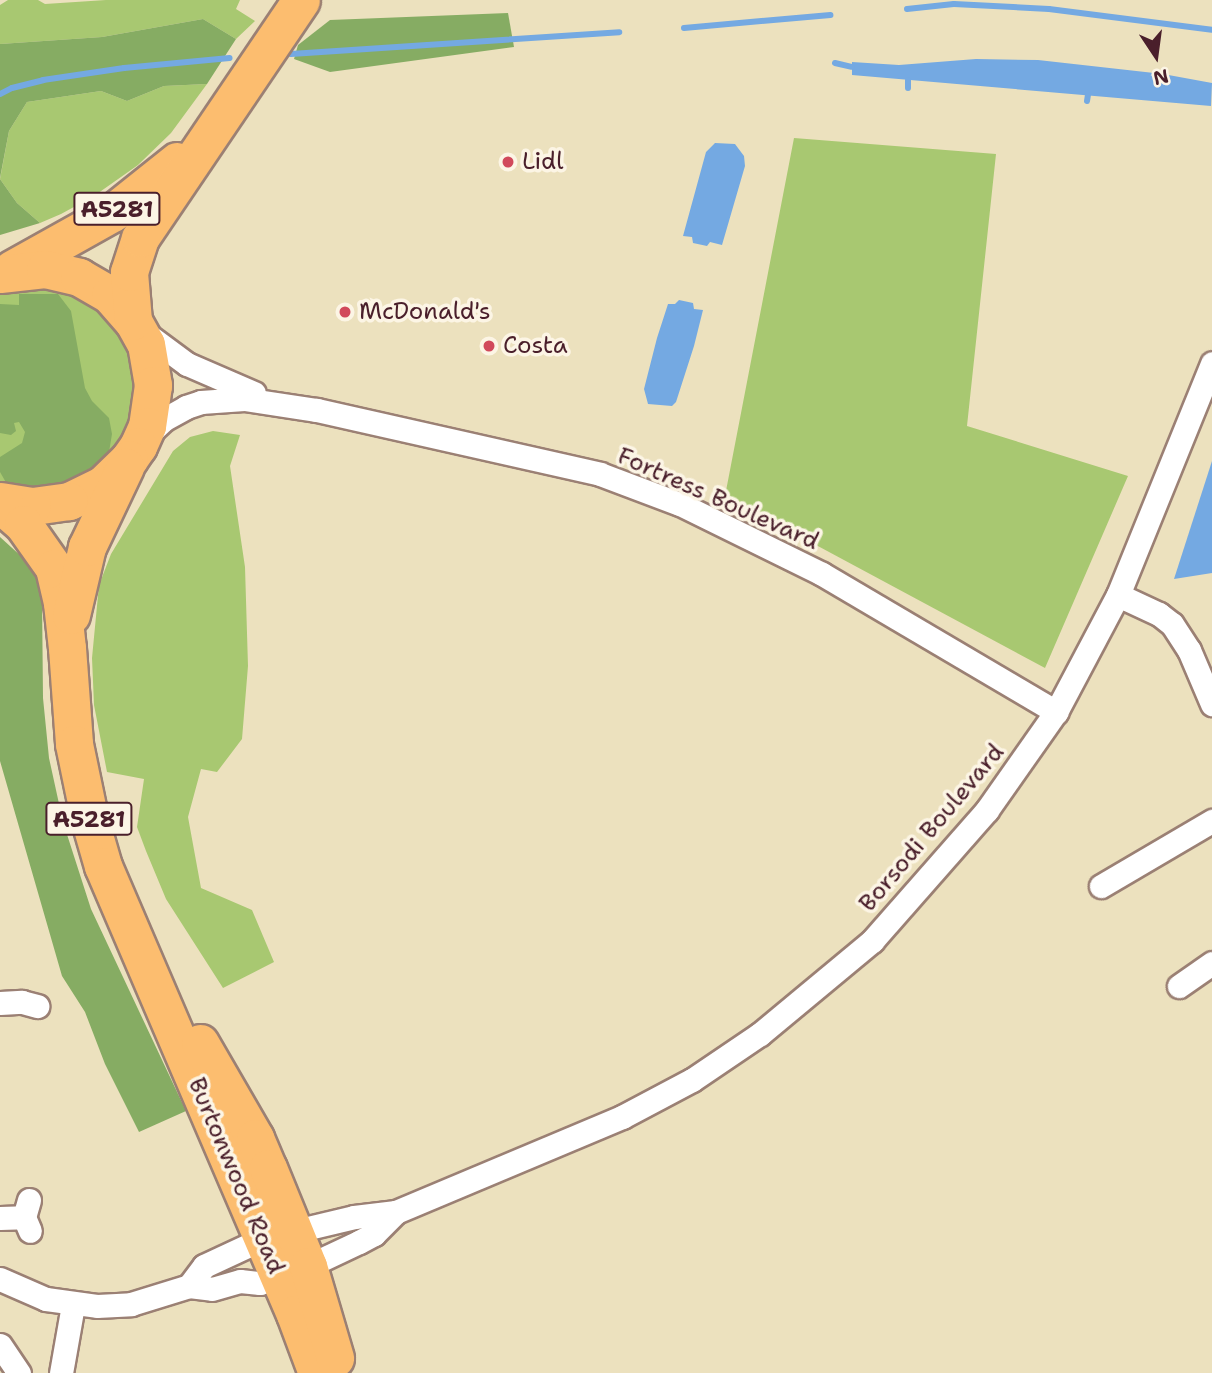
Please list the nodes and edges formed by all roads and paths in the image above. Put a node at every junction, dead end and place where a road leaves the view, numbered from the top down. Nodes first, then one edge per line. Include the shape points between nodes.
1 (301, 0) edge
2 (211, 130) junction
3 (4, 272) edge
4 (135, 323) junction
5 (1212, 363) edge
6 (287, 404) junction
7 (134, 452) junction
8 (0, 502) edge
9 (1118, 595) junction
10 (67, 648) junction
11 (1212, 704) edge
12 (1056, 712) junction
13 (1212, 821) edge
14 (1101, 886) dead end
15 (1212, 963) edge
16 (1179, 986) dead end
17 (0, 1003) edge
18 (38, 1006) dead end
19 (396, 1212) junction
20 (28, 1216) dead end
21 (0, 1218) edge
22 (278, 1236) junction
23 (294, 1272) junction
24 (0, 1279) edge
25 (189, 1286) junction
26 (73, 1305) junction
27 (0, 1345) edge
28 (19, 1373) edge
29 (61, 1373) edge
30 (317, 1373) edge
31 (340, 1373) edge

1 - 2 main road, A5281
2 - 3 main road, A5281 via 136,196
2 - 4 main road, A5281 via 136,244 129,272
3 - 4 main road, A5281 via 45,269 79,277 110,295
4 - 6 street, Fortress Boulevard via 202,373
4 - 7 main road, A5281 via 151,365 153,385 152,406
5 - 9 street, Borsodi Boulevard
6 - 7 street, Fortress Boulevard via 244,399 201,402 177,411
6 - 12 street, Fortress Boulevard via 561,463 680,504 822,574
7 - 8 main road, A5281 via 102,485 69,501 32,506
7 - 10 main road, Burtonwood Road / A5281 via 87,547
8 - 10 main road, Burtonwood Road / A5281 via 50,559 62,603
9 - 11 street via 1172,624 1189,650
9 - 12 street, Borsodi Boulevard
10 - 22 main road, Burtonwood Road / A5281 via 74,744 90,821 116,901 153,980 195,1037 255,1138
12 - 19 street, Borsodi Boulevard via 943,864 872,941 760,1034 692,1080 622,1117
13 - 14 street
15 - 16 street
17 - 18 street
19 - 22 street, Borsodi Boulevard
19 - 23 street, Borsodi Boulevard via 374,1234
20 - 21 street
22 - 23 main road, Burtonwood Road / A5281
22 - 25 street, Borsodi Boulevard via 204,1266
23 - 25 street, Borsodi Boulevard via 260,1283 240,1281 212,1289
23 - 30 main road, Burtonwood Road / A5281
23 - 31 main road, Burtonwood Road / A5281
24 - 26 street
25 - 26 street via 131,1304
26 - 29 street
27 - 28 street

